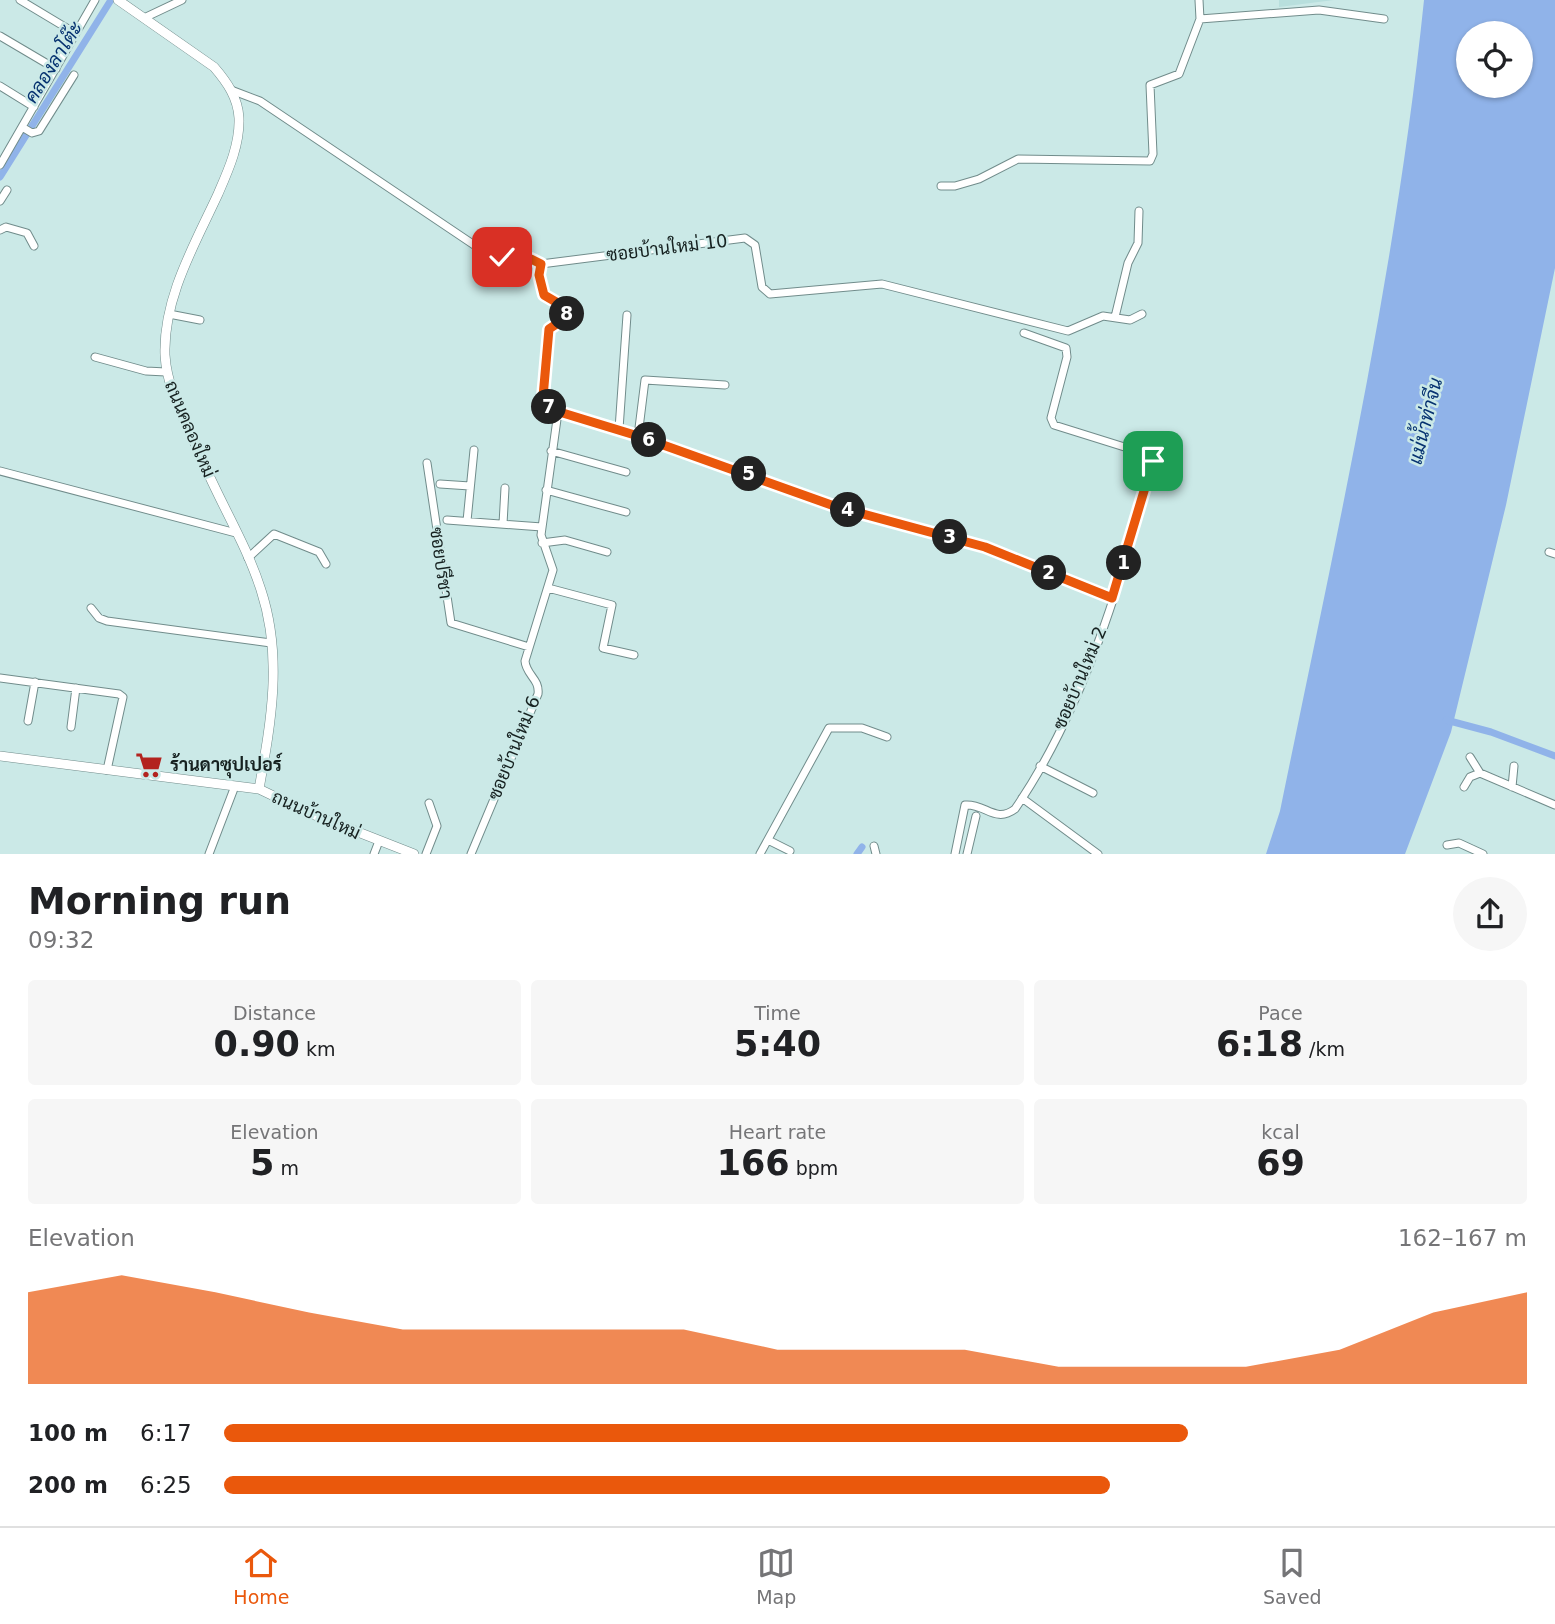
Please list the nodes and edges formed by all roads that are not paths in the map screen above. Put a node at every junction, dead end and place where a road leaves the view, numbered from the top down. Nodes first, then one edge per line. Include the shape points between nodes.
1 (20, 0) edge
2 (118, 0) edge
3 (182, 0) edge
4 (1199, 0) edge
5 (91, 1) edge
6 (144, 18) junction
7 (1200, 19) junction
8 (1384, 19) dead end
9 (75, 33) junction
10 (0, 36) edge
11 (55, 69) junction
12 (74, 75) dead end
13 (0, 86) edge
14 (231, 90) junction
15 (34, 107) junction
16 (27, 130) junction
17 (1, 162) edge
18 (941, 186) dead end
19 (6, 190) dead end
20 (0, 201) edge
21 (1139, 211) dead end
22 (0, 230) edge
23 (34, 246) dead end
24 (541, 264) junction
25 (169, 313) junction
26 (1142, 314) dead end
27 (627, 315) dead end
28 (1115, 317) junction
29 (200, 320) dead end
30 (1024, 333) dead end
31 (95, 357) dead end
32 (166, 372) junction
33 (725, 385) dead end
34 (558, 412) junction
35 (619, 429) junction
36 (638, 436) junction
37 (474, 450) dead end
38 (551, 451) junction
39 (428, 463) dead end
40 (0, 471) edge
41 (626, 472) dead end
42 (440, 484) dead end
43 (470, 486) junction
44 (505, 488) dead end
45 (546, 490) junction
46 (626, 512) dead end
47 (447, 520) dead end
48 (467, 522) junction
49 (503, 524) junction
50 (542, 527) junction
51 (236, 533) junction
52 (542, 543) junction
53 (607, 552) dead end
54 (248, 558) junction
55 (326, 564) dead end
56 (548, 588) junction
57 (1112, 598) junction
58 (91, 608) dead end
59 (271, 643) junction
60 (529, 647) junction
61 (634, 655) dead end
62 (0, 678) edge
63 (35, 682) junction
64 (76, 688) junction
65 (28, 721) dead end
66 (71, 727) dead end
67 (887, 737) dead end
68 (0, 755) edge
69 (1470, 757) dead end
70 (1040, 766) junction
71 (1514, 766) dead end
72 (107, 770) junction
73 (1479, 773) junction
74 (235, 786) junction
75 (1464, 787) dead end
76 (1512, 787) junction
77 (259, 789) junction
78 (1093, 793) dead end
79 (1022, 798) junction
80 (429, 803) dead end
81 (1555, 805) edge
82 (976, 816) dead end
83 (768, 840) junction
84 (379, 841) junction
85 (1447, 845) dead end
86 (790, 851) dead end
87 (209, 854) edge
88 (374, 854) edge
89 (414, 854) edge
90 (426, 854) edge
91 (471, 854) edge
92 (760, 854) edge
93 (955, 854) edge
94 (967, 854) edge
95 (1098, 854) edge
96 (1483, 854) edge

1 - 9 street
2 - 6 street, ถนนคลองใหม่
3 - 6 street
4 - 7 street
5 - 9 street
6 - 14 street, ถนนคลองใหม่ via 214,67
7 - 8 street via 1319,9
7 - 18 street via 1179,74 1150,85 1150,161 1018,159 979,179
9 - 11 street
10 - 11 street
11 - 15 street
12 - 16 street via 39,131
13 - 15 street
14 - 24 street, ซอยบ้านใหม่ 10 via 260,101 486,253
14 - 25 street, ถนนคลองใหม่ via 239,120 235,148
15 - 16 street
16 - 17 street
19 - 20 street
21 - 28 street via 1139,243 1128,263
22 - 23 street via 6,227 27,233
24 - 28 street, ซอยบ้านใหม่ 10 via 745,238 755,245 762,287 770,294 882,284 1068,331 1097,317
24 - 34 street via 544,295 568,309 564,319 550,326 547,346 544,403
25 - 29 street
25 - 32 street, ถนนคลองใหม่
26 - 28 street, ซอยบ้านใหม่ 10 via 1130,320
27 - 35 street
30 - 57 street, ซอยบ้านใหม่ 2 via 1066,348 1053,408 1054,425 1152,458
31 - 32 street
32 - 51 street, ถนนคลองใหม่
33 - 36 street via 645,380
34 - 35 street
34 - 38 street, ซอยบ้านใหม่ 6
35 - 36 street
36 - 57 street via 837,507 985,547
37 - 43 street
38 - 41 street
38 - 45 street, ซอยบ้านใหม่ 6
39 - 60 street, ซอยปรีชา via 451,623
40 - 51 street
42 - 43 street
43 - 48 street
44 - 49 street
45 - 46 street
45 - 50 street, ซอยบ้านใหม่ 6
47 - 48 street
48 - 49 street
49 - 50 street
50 - 52 street, ซอยบ้านใหม่ 6
51 - 54 street, ถนนคลองใหม่
52 - 53 street via 565,540
52 - 56 street, ซอยบ้านใหม่ 6 via 553,566
54 - 55 street via 274,534 318,552
54 - 59 street, ถนนคลองใหม่ via 262,592
56 - 60 street, ซอยบ้านใหม่ 6
56 - 61 street via 612,605 603,648
57 - 70 street, ซอยบ้านใหม่ 2 via 1079,687
58 - 59 street via 107,621
59 - 77 street, ถนนคลองใหม่ via 274,701
60 - 91 street, ซอยบ้านใหม่ 6 via 525,665 538,684 538,694
62 - 63 street
63 - 64 street
63 - 65 street
64 - 66 street
64 - 72 street via 123,697
67 - 83 street via 862,728 829,727
68 - 72 street, ถนนบ้านใหม่
69 - 73 street
70 - 78 street
70 - 79 street, ซอยบ้านใหม่ 2
71 - 76 street
72 - 74 street, ถนนบ้านใหม่
73 - 75 street
73 - 76 street
74 - 77 street, ถนนบ้านใหม่
74 - 87 street
76 - 81 street
77 - 84 street, ถนนบ้านใหม่
79 - 93 street, ซอยบ้านใหม่ 2 via 1006,814 965,806
79 - 95 street
80 - 90 street via 437,826
82 - 94 street
83 - 86 street
83 - 92 street
84 - 88 street
84 - 89 street, ถนนบ้านใหม่
85 - 96 street via 1459,843

